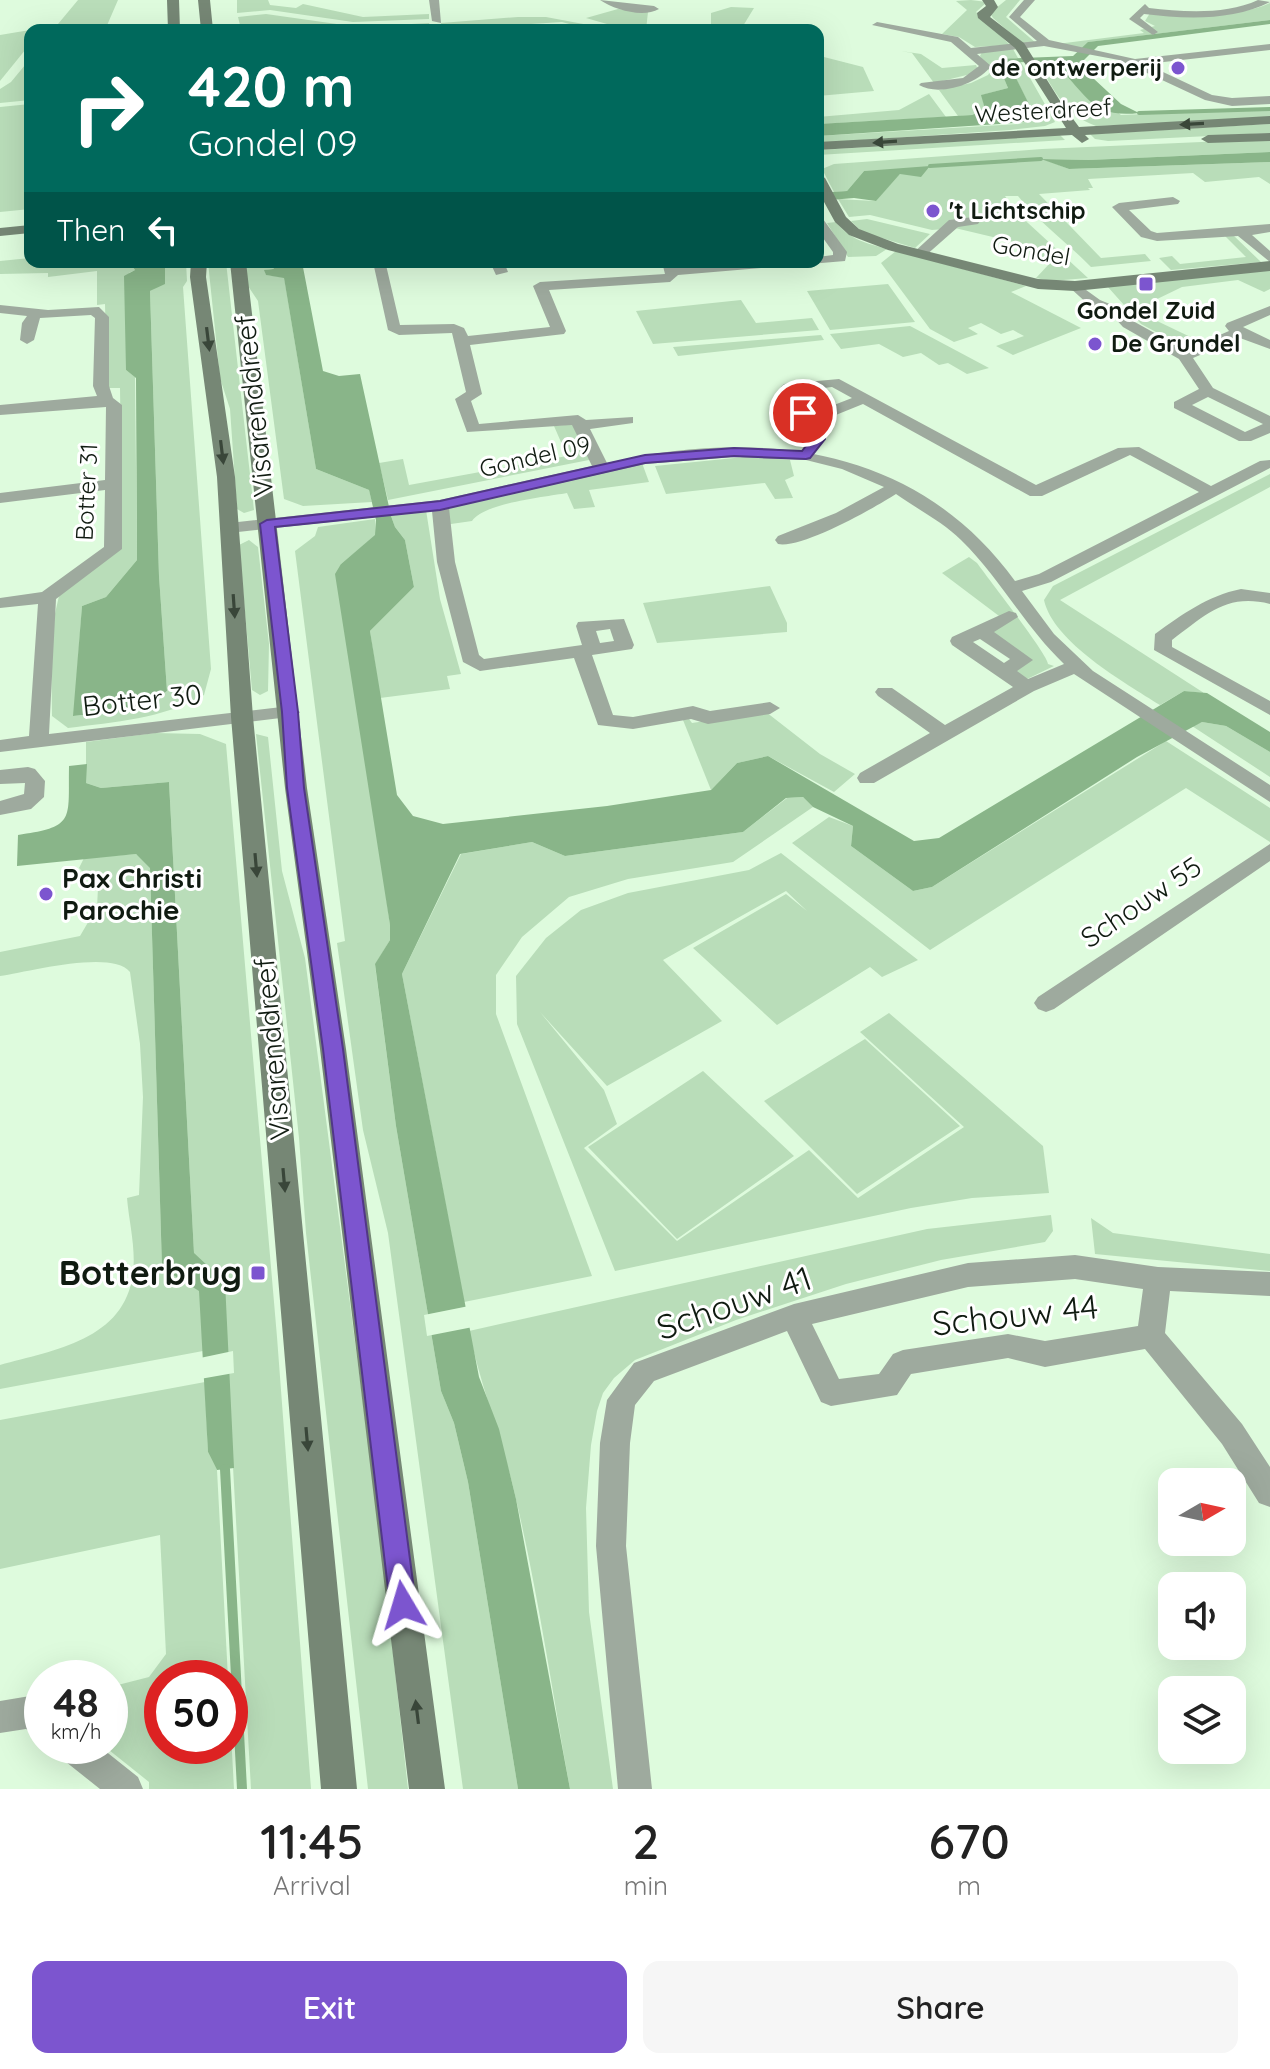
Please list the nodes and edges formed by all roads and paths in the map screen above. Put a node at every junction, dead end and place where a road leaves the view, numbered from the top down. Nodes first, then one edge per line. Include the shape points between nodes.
1 (173, 0) edge
2 (204, 0) edge
3 (434, 0) edge
4 (605, 0) edge
5 (988, 0) edge
6 (1030, 0) edge
7 (1150, 0) edge
8 (1266, 0) edge
9 (654, 10) edge
10 (1143, 11) junction
11 (437, 21) dead end
12 (174, 24) edge
13 (206, 24) edge
14 (877, 25) dead end
15 (1153, 32) dead end
16 (1046, 43) junction
17 (1270, 47) edge
18 (970, 51) junction
19 (1026, 55) junction
20 (1134, 62) junction
21 (925, 85) dead end
22 (1270, 100) edge
23 (1270, 120) edge
24 (1075, 131) junction
25 (1270, 137) edge
26 (1194, 140) dead end
27 (1178, 141) dead end
28 (1087, 144) junction
29 (824, 146) edge
30 (841, 160) dead end
31 (825, 190) edge
32 (1173, 201) dead end
33 (840, 219) junction
34 (824, 221) edge
35 (973, 221) dead end
36 (1270, 228) edge
37 (24, 230) edge
38 (824, 230) edge
39 (0, 232) edge
40 (1241, 232) junction
41 (919, 254) junction
42 (1270, 258) edge
43 (824, 260) edge
44 (1270, 266) edge
45 (199, 268) edge
46 (239, 268) edge
47 (380, 268) edge
48 (671, 268) edge
49 (1075, 286) junction
50 (0, 309) edge
51 (1270, 310) edge
52 (36, 313) junction
53 (1242, 333) junction
54 (27, 340) dead end
55 (462, 341) junction
56 (1270, 345) edge
57 (1184, 356) junction
58 (1208, 391) junction
59 (865, 398) junction
60 (106, 400) junction
61 (0, 410) edge
62 (816, 418) junction
63 (627, 420) dead end
64 (580, 425) junction
65 (1270, 425) edge
66 (806, 455) junction
67 (1266, 464) dead end
68 (601, 467) junction
69 (114, 484) junction
70 (896, 486) junction
71 (1211, 492) junction
72 (0, 498) edge
73 (440, 505) junction
74 (267, 524) junction
75 (229, 528) junction
76 (784, 540) dead end
77 (1012, 588) junction
78 (47, 597) junction
79 (1270, 599) edge
80 (0, 603) edge
81 (1009, 617) dead end
82 (1076, 666) junction
83 (1027, 687) junction
84 (885, 692) dead end
85 (770, 708) dead end
86 (1270, 709) edge
87 (290, 712) junction
88 (242, 717) junction
89 (943, 733) junction
90 (39, 740) junction
91 (0, 746) edge
92 (0, 777) edge
93 (867, 778) dead end
94 (1270, 795) edge
95 (0, 808) edge
96 (1270, 851) edge
97 (1046, 1003) dead end
98 (1158, 1279) junction
99 (1270, 1284) edge
100 (794, 1316) junction
101 (1151, 1336) junction
102 (1270, 1493) edge
103 (95, 1764) edge
104 (126, 1789) edge
105 (339, 1789) edge
106 (427, 1789) edge
107 (635, 1789) edge

1 - 12 main road
2 - 13 main road
3 - 11 street
4 - 9 street
5 - 19 main road via 992,7 984,18
6 - 16 street via 1014,17
7 - 10 street
8 - 10 street via 1218,11
10 - 15 street via 1134,19
14 - 18 street via 954,39
16 - 19 street
16 - 20 street
17 - 20 street
18 - 19 street
18 - 21 street via 985,66 982,72
19 - 24 main road
20 - 22 street via 1209,98
23 -> 24 main road, Westerdreef
24 - 28 main road
24 -> 29 main road, Westerdreef
25 - 26 main road
27 - 28 main road, Westerdreef
28 - 30 main road, Westerdreef
31 - 33 main road, Gondel
32 - 40 street via 1119,207 1146,234 1157,237
33 - 34 street
33 - 41 main road, Gondel via 872,240
35 - 41 street via 954,223
36 - 40 street
37 - 39 main road
38 - 43 street via 840,252 840,258
40 - 42 street
41 - 49 main road, Gondel via 1038,284
44 - 49 main road, Gondel
45 -> 75 main road, Visarenddreef
46 - 74 main road, Visarenddreef
47 - 55 street via 393,327 454,328
48 - 55 street via 670,278 540,286 559,331
49 - 57 street
50 - 52 street
51 - 53 street via 1232,326
52 - 54 street
52 - 60 street, Botter 31 via 94,310 102,317 101,386
53 - 56 street
53 - 57 street
55 - 64 street via 474,394 463,399 473,429 578,420
57 - 58 street
58 - 65 street
58 - 65 street via 1180,405 1245,438
59 - 62 street
59 - 62 street via 834,382 789,387 803,413
59 - 71 street via 1036,492 1133,450
60 - 61 street
60 - 69 street, Botter 31 via 114,405
62 - 66 street via 818,439
63 - 64 street
64 - 68 street
66 - 68 street, Gondel 09 via 734,452
66 - 70 street, Gondel 09 via 848,465
67 - 71 street
68 - 73 street, Gondel 09
69 - 72 street
69 - 78 street, Botter 31 via 113,549
70 - 76 street
70 - 77 street, Gondel 09 via 966,535
71 - 77 street via 1045,578
73 - 74 street, Gondel 09
73 - 85 street via 446,562 470,658 480,665 587,650 605,721 633,723 693,712 708,718
74 - 75 street, Gondel 09
74 - 87 main road, Visarenddreef
75 -> 88 main road, Visarenddreef
77 - 82 street, Gondel 09 via 1047,638
78 - 80 street
78 - 90 street
79 - 86 street via 1250,593 1215,601 1162,638 1163,650
81 - 83 street via 959,641
82 - 83 street
82 - 94 street, Gondel 09
83 - 89 street
84 - 89 street
87 - 88 street, Botter 30
106 -> 87 main road, Visarenddreef
88 - 90 street, Botter 30
88 -> 105 main road, Visarenddreef
89 - 93 street
90 - 91 street, Botter 30
92 - 95 street via 28,774 35,781 34,797
96 - 97 street, Schouw 55
98 - 99 street, Schouw 41
98 - 100 street, Schouw 41 via 1075,1267 968,1275
98 - 101 street
100 - 101 street, Schouw 44 via 831,1393 887,1386 903,1363 1008,1346 1045,1354
100 - 107 street, Schouw 41 via 644,1372 621,1400 611,1546
101 - 102 street via 1232,1434
103 - 104 street

